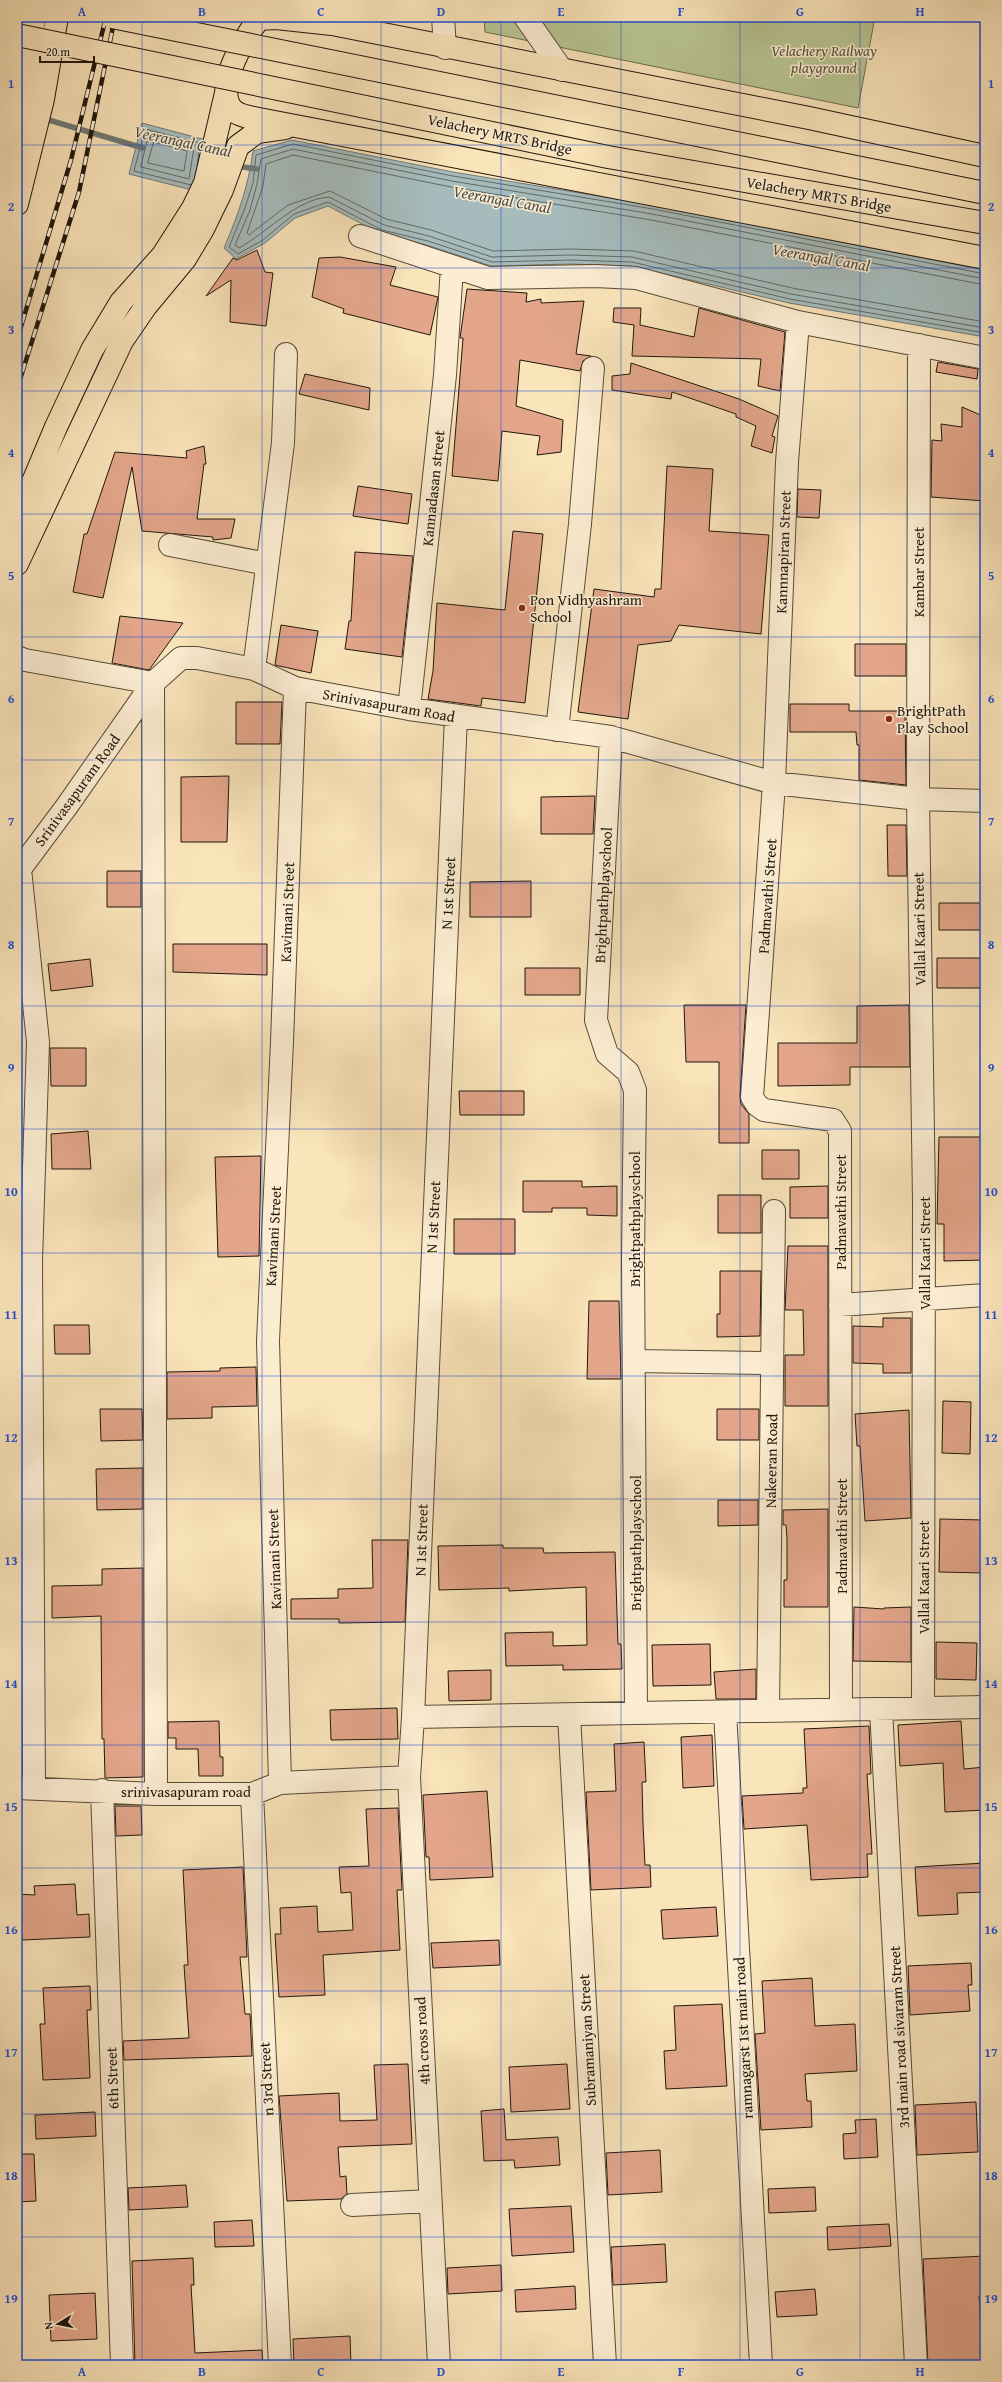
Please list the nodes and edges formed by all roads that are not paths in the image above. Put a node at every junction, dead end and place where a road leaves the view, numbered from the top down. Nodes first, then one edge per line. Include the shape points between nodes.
1 (34, 17) edge
2 (57, 17) edge
3 (112, 17) edge
4 (443, 17) edge
5 (525, 17) edge
6 (17, 35) edge
7 (445, 48) junction
8 (562, 70) junction
9 (32, 84) edge
10 (226, 92) junction
11 (296, 127) junction
12 (17, 128) edge
13 (985, 156) edge
14 (213, 186) junction
15 (985, 193) edge
16 (17, 204) edge
17 (985, 223) edge
18 (360, 236) dead end
19 (985, 258) edge
20 (452, 267) junction
21 (798, 322) junction
22 (919, 345) junction
23 (286, 354) dead end
24 (985, 358) edge
25 (593, 368) dead end
26 (17, 520) edge
27 (170, 545) dead end
28 (17, 564) edge
29 (267, 564) junction
30 (21, 659) edge
31 (254, 669) junction
32 (153, 682) junction
33 (295, 688) junction
34 (409, 709) junction
35 (456, 716) junction
36 (557, 730) junction
37 (611, 737) junction
38 (774, 783) junction
39 (918, 798) junction
40 (985, 801) edge
41 (18, 870) edge
42 (774, 1211) dead end
43 (24, 1261) edge
44 (985, 1295) edge
45 (924, 1298) junction
46 (840, 1306) junction
47 (634, 1361) junction
48 (772, 1363) junction
49 (24, 1394) edge
50 (24, 1500) edge
51 (24, 1629) edge
52 (985, 1707) edge
53 (923, 1708) junction
54 (881, 1709) junction
55 (841, 1710) junction
56 (768, 1711) junction
57 (725, 1712) junction
58 (636, 1713) junction
59 (569, 1714) junction
60 (413, 1717) junction
61 (409, 1777) junction
62 (280, 1783) junction
63 (26, 1788) edge
64 (102, 1790) junction
65 (156, 1794) junction
66 (252, 1794) junction
67 (430, 2201) junction
68 (352, 2205) dead end
69 (122, 2365) edge
70 (280, 2365) edge
71 (438, 2365) edge
72 (605, 2365) edge
73 (761, 2365) edge
74 (916, 2365) edge

1 - 9 main road
2 - 9 main road
3 - 15 main road, bridge
4 - 7 street
5 - 8 street
6 - 17 main road, Velachery MRTS Bridge, bridge via 608,156
7 - 8 main road
7 - 10 main road via 332,24 276,18 259,19 241,43
8 - 13 main road via 809,118
9 - 12 main road
9 - 16 main road via 32,146
10 - 11 main road via 229,105 235,112
10 - 14 main road via 217,134
11 - 14 main road via 257,132 238,146
11 - 19 main road
14 - 26 main road via 193,208 163,255 121,302 92,350 56,426
14 - 28 main road via 203,229 185,259 146,306 122,341
18 - 20 street
20 - 21 street via 488,278 636,278
20 - 34 street, Kannadasan street via 445,375
21 - 22 street
21 - 38 street, Kannnapiran Street via 786,462
22 - 24 street
22 - 39 street, Kambar Street
23 - 29 street via 283,443
25 - 36 street via 580,524
27 - 29 street
29 - 31 street
30 - 32 street
31 - 32 street, Srinivasapuram Road via 197,658 181,658
31 - 33 street, Srinivasapuram Road
32 - 41 street, Srinivasapuram Road via 72,799
32 - 65 street
33 - 34 street, Srinivasapuram Road
33 - 62 street, Kavimani Street via 268,1342
34 - 35 street, Srinivasapuram Road
35 - 36 street, Srinivasapuram Road
35 - 60 street, N 1st Street
36 - 37 street, Srinivasapuram Road
37 - 38 street, Srinivasapuram Road
37 - 47 street, Brightpathplayschool via 596,1020 607,1054 628,1072 635,1090
38 - 39 street, Srinivasapuram Road
38 - 46 street, Padmavathi Street via 752,1098 764,1110 833,1120 838,1125
39 - 40 street, Srinivasapuram Road
39 - 45 street, Vallal Kaari Street
41 - 43 street, Srinivasapuram Road via 38,1042
42 - 48 street, Nakeeran Road
43 - 49 street, Srinivasapuram Road
44 - 45 street
45 - 46 street
45 - 53 street, Vallal Kaari Street
46 - 55 street, Padmavathi Street
47 - 48 street
47 - 58 street, Brightpathplayschool
48 - 56 street, Nakeeran Road
49 - 50 street, Srinivasapuram Road
50 - 51 street, Srinivasapuram Road
51 - 63 street, Srinivasapuram Road
52 - 53 street
53 - 54 street
54 - 55 street
54 - 74 street, 3rd main road sivaram Street
55 - 56 street
56 - 57 street
57 - 58 street
57 - 73 street, ramnagarst 1st main road
58 - 59 street
59 - 60 street
59 - 72 street, Subramaniyan Street
60 - 61 street, 4th cross road
61 - 62 street, srinivasapuram road
61 - 67 street, 4th cross road
62 - 66 street, srinivasapuram road
63 - 64 street, srinivasapuram road
64 - 65 street, srinivasapuram road
64 - 69 street, 6th Street
65 - 66 street, srinivasapuram road
66 - 70 street, n 3rd Street
67 - 68 street
67 - 71 street, 4th cross road

